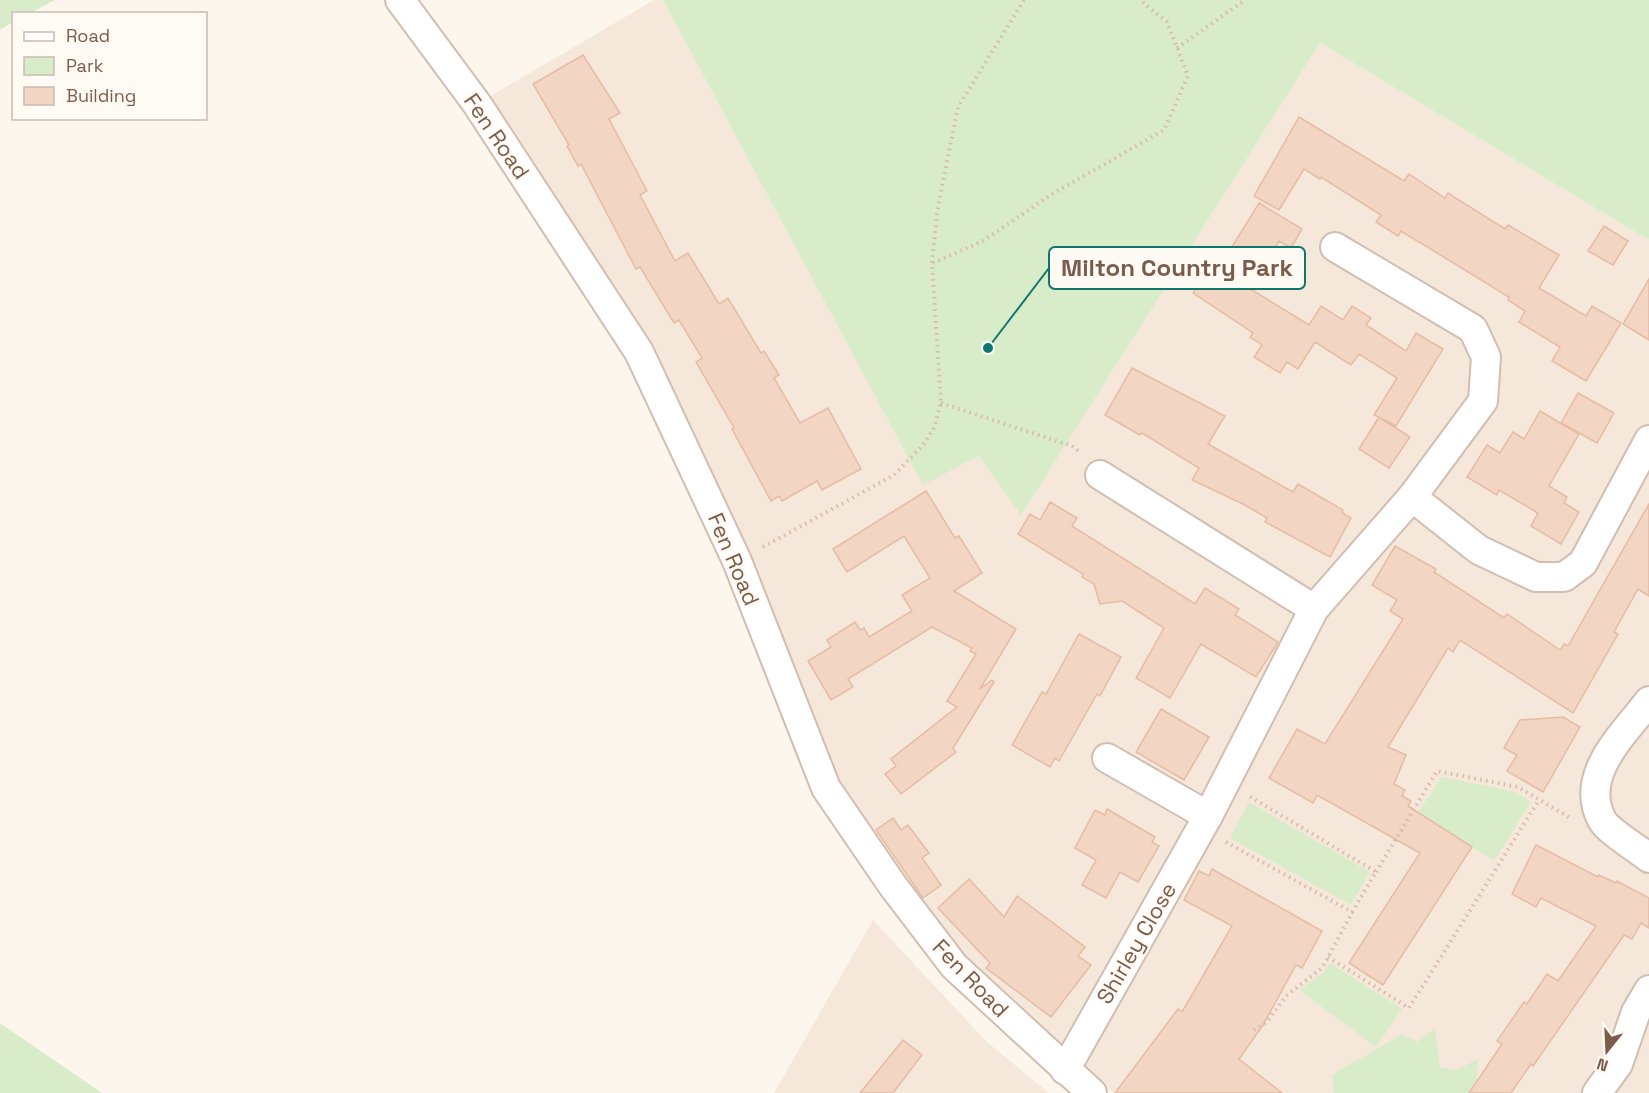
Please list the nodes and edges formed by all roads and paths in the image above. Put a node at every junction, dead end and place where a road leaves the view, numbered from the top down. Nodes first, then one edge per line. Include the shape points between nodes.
1 (400, 0) edge
2 (1024, 0) edge
3 (1140, 0) edge
4 (1245, 0) edge
5 (1177, 48) junction
6 (1335, 248) dead end
7 (932, 264) junction
8 (941, 403) junction
9 (1649, 440) edge
10 (1100, 475) joint
11 (1412, 497) junction
12 (737, 561) junction
13 (1314, 609) junction
14 (1649, 701) edge
15 (1107, 758) dead end
16 (1226, 782) junction
17 (1539, 800) junction
18 (1602, 821) junction
19 (1205, 822) junction
20 (1649, 858) edge
21 (1376, 872) junction
22 (1352, 912) junction
23 (1328, 957) junction
24 (1649, 990) edge
25 (1254, 1030) dead end
26 (1065, 1070) junction
27 (1092, 1093) edge
28 (1597, 1093) edge

1 - 12 street, Fen Road via 477,104 639,352
2 - 7 path via 958,107 937,212
3 - 5 path via 1167,22
4 - 5 path
5 - 7 path via 1188,76 1164,130 1049,196 983,240
6 - 11 street, Shirley Close via 1473,329 1486,357 1483,401
7 - 8 path
8 - 10 path via 1072,446 1095,464
8 - 12 path via 934,428 923,445 894,475
9 - 11 street via 1583,563 1564,577 1536,577 1479,550
10 - 13 street
11 - 13 street, Shirley Close
12 - 26 street, Fen Road via 826,788 954,966
13 - 16 street, Shirley Close
14 - 18 street via 1601,765 1594,794
15 - 19 street
16 - 19 street, Shirley Close
16 - 21 path
17 - 18 path via 1577,823
17 - 21 path via 1518,787 1437,771
17 - 23 path via 1409,1008
18 - 20 street
19 - 22 path
19 - 26 street, Shirley Close
21 - 22 path
22 - 23 path
23 - 25 path via 1322,968 1286,996 1266,1023
24 - 28 street via 1636,1012 1618,1064
26 - 27 street, Fen Road

